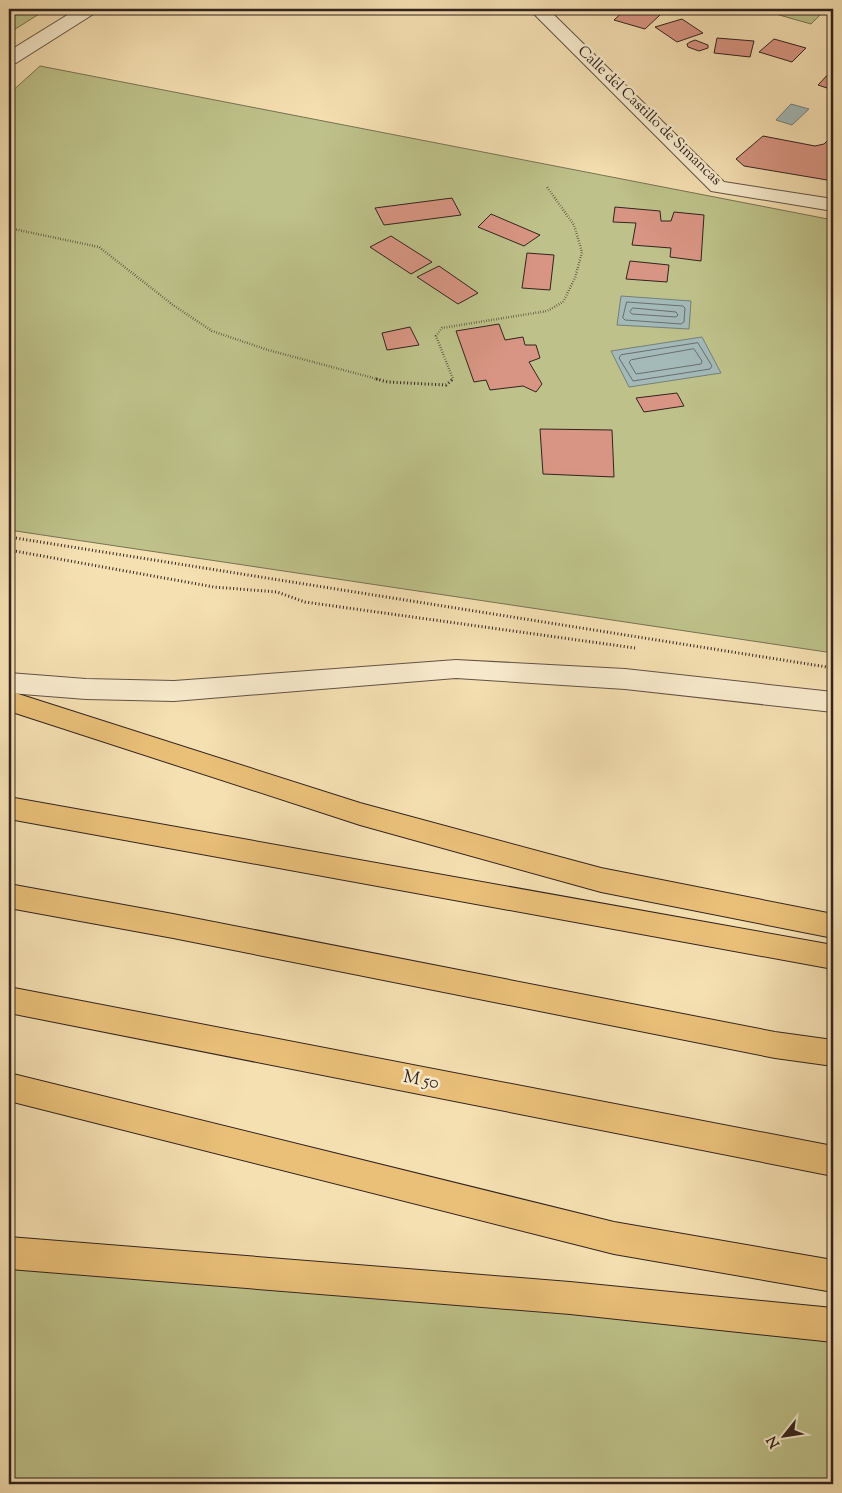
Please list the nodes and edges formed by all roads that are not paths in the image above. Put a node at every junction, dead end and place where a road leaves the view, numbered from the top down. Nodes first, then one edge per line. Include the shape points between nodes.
1 (59, 9) edge
2 (90, 9) edge
3 (538, 9) edge
4 (9, 39) edge
5 (9, 59) edge
6 (833, 205) edge
7 (9, 683) edge
8 (9, 701) edge
9 (833, 702) edge
10 (9, 808) edge
11 (9, 896) edge
12 (833, 926) edge
13 (833, 957) edge
14 (9, 1000) edge
15 (833, 1053) edge
16 (9, 1087) edge
17 (833, 1161) edge
18 (9, 1253) edge
19 (833, 1276) edge
20 (833, 1325) edge

1 - 4 street
2 - 5 street
3 - 6 street, Calle del Castillo de Simancas via 718,187
7 - 9 street via 174,692 456,669 625,679
8 - 12 highway via 369,817 601,880
10 - 13 highway
11 - 15 highway via 775,1045
14 - 17 highway, M 50
16 - 19 highway via 614,1238
18 - 20 highway via 560,1298

